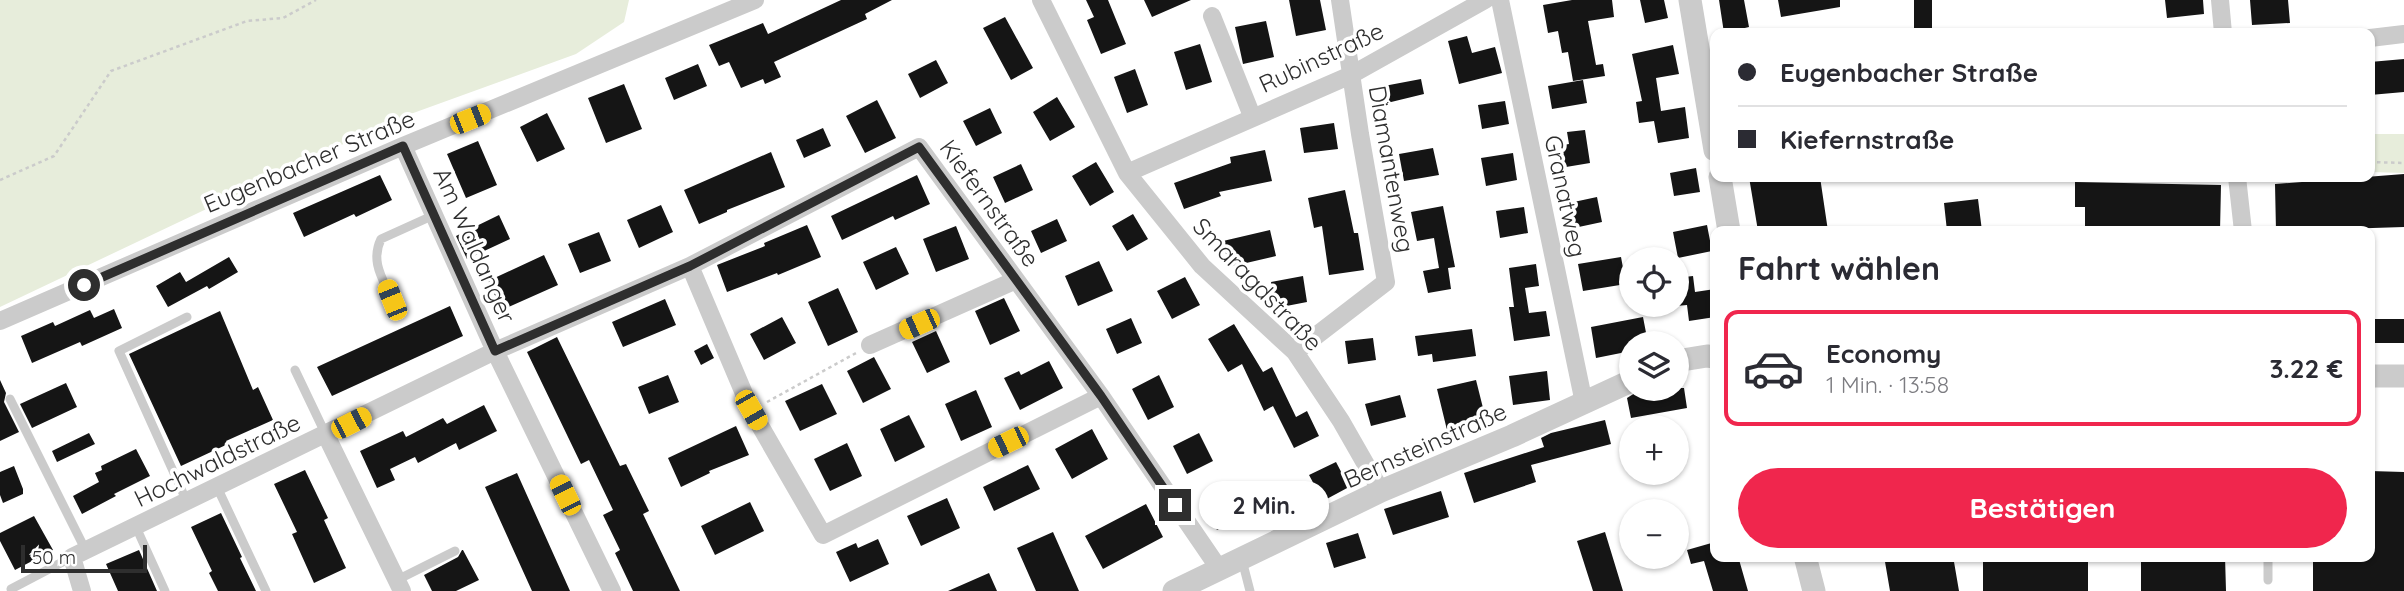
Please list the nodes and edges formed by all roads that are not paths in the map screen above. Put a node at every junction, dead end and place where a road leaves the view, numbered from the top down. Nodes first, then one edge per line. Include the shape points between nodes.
1 (755, 0) edge
2 (1041, 0) edge
3 (1340, 0) edge
4 (1485, 0) edge
5 (1500, 0) edge
6 (1690, 0) edge
7 (2220, 0) edge
8 (1212, 16) dead end
9 (2223, 28) edge
10 (2404, 34) edge
11 (2375, 37) edge
12 (1351, 75) junction
13 (1252, 116) junction
14 (1710, 120) edge
15 (403, 146) junction
16 (1127, 173) junction
17 (1721, 182) edge
18 (2238, 182) edge
19 (434, 215) junction
20 (1728, 226) edge
21 (2242, 226) edge
22 (690, 266) junction
23 (1016, 280) junction
24 (392, 300) dead end
25 (187, 317) dead end
26 (0, 321) edge
27 (870, 345) road end
28 (495, 351) junction
29 (1295, 352) junction
30 (1710, 356) edge
31 (1689, 359) edge
32 (295, 369) dead end
33 (2375, 376) edge
34 (2404, 376) edge
35 (1619, 387) edge
36 (1101, 396) junction
37 (10, 399) dead end
38 (1584, 403) junction
39 (326, 435) junction
40 (217, 488) junction
41 (1381, 491) junction
42 (187, 502) junction
43 (136, 527) junction
44 (455, 551) dead end
45 (79, 554) junction
46 (1242, 560) junction
47 (1807, 562) edge
48 (2268, 562) edge
49 (1220, 570) junction
50 (2268, 580) dead end
51 (399, 586) edge
52 (11, 589) edge
53 (82, 591) edge
54 (165, 591) edge
55 (266, 591) edge
56 (612, 591) edge
57 (1174, 591) edge
58 (1250, 591) edge
59 (1814, 591) edge

1 - 15 street, Eugenbacher Straße
2 - 16 street, Smaragdstraße
3 - 12 street
4 - 12 street, Rubinstraße
5 - 38 street, Granatweg
6 - 14 street
7 - 9 street
8 - 13 street, Rubinstraße
10 - 11 street
12 - 13 street, Rubinstraße
12 - 29 street, Diamantenweg via 1387,282
13 - 16 street, Rubinstraße
15 - 19 street, Am Waldanger
15 - 26 street, Eugenbacher Straße
16 - 29 street, Smaragdstraße via 1202,266
17 - 20 street
18 - 21 street
19 - 24 lane via 381,239 375,252 377,266
19 - 28 street, Am Waldanger
22 - 23 street, Kiefernstraße via 919,147
22 - 28 street, Kiefernstraße
22 - 36 street via 751,410 822,535
23 - 27 street
23 - 36 street, Kiefernstraße
25 - 42 lane via 119,351
28 - 39 street, Hochwaldstraße
28 - 56 street, Am Waldanger
29 - 41 street, Smaragdstraße
30 - 31 street
32 - 39 lane
33 - 34 street
35 - 38 street, Bernsteinstraße
36 - 49 street, Kiefernstraße
37 - 45 lane
38 - 41 street, Bernsteinstraße
39 - 40 street, Hochwaldstraße
39 - 51 street
40 - 42 street, Hochwaldstraße
40 - 55 lane
41 - 46 street, Bernsteinstraße
42 - 43 street, Hochwaldstraße
43 - 45 street, Hochwaldstraße
43 - 54 lane
44 - 51 lane
45 - 52 lane, Hochwaldstraße
45 - 53 street
46 - 49 street, Bernsteinstraße
46 - 58 lane
47 - 59 street
48 - 50 lane
49 - 57 street, Bernsteinstraße

